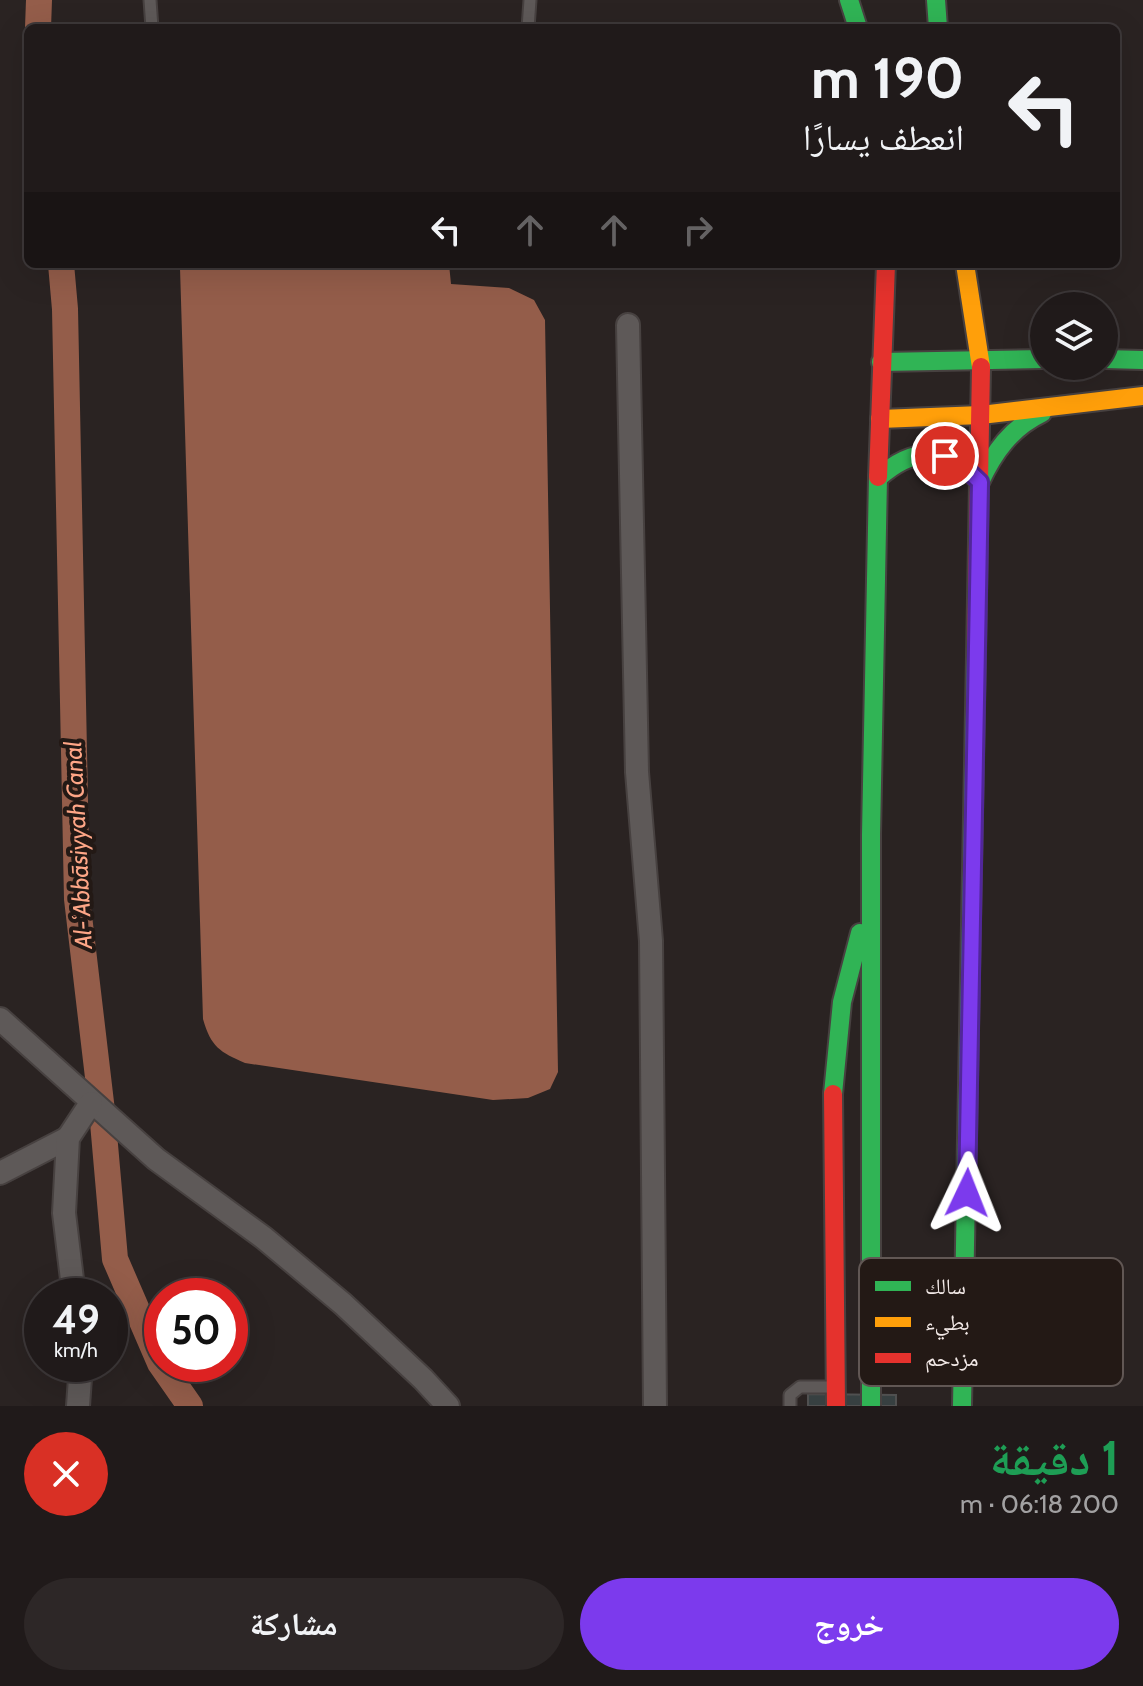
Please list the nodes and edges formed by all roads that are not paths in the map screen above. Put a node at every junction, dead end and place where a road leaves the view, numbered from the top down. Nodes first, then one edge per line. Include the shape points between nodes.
1 (150, 0) edge
2 (530, 0) edge
3 (849, 0) edge
4 (936, 0) edge
5 (152, 24) edge
6 (528, 24) edge
7 (857, 24) edge
8 (938, 24) edge
9 (886, 268) edge
10 (966, 268) edge
11 (628, 325) dead end
12 (1030, 359) edge
13 (1118, 359) edge
14 (981, 360) junction
15 (1143, 360) edge
16 (881, 362) junction
17 (1143, 396) edge
18 (1067, 406) junction
19 (981, 415) junction
20 (880, 419) junction
21 (878, 478) junction
22 (980, 482) junction
23 (869, 909) junction
24 (0, 1019) edge
25 (95, 1106) junction
26 (68, 1138) junction
27 (0, 1173) edge
28 (870, 1258) edge
29 (966, 1258) edge
30 (72, 1278) edge
31 (80, 1382) edge
32 (871, 1386) edge
33 (963, 1386) edge
34 (836, 1387) junction
35 (78, 1406) edge
36 (448, 1406) edge
37 (655, 1406) edge
38 (790, 1406) edge
39 (836, 1406) edge
40 (871, 1406) edge
41 (962, 1406) edge

1 - 5 lane
2 - 6 lane
3 - 7 main road
4 - 8 main road
9 - 16 main road
10 - 14 main road
11 - 37 street via 637,772 651,941
12 - 14 main road
13 - 15 main road
14 - 16 main road
14 - 19 main road
16 - 20 main road
17 - 18 main road
18 - 19 main road
18 - 22 main road via 1038,414 1012,430 993,453
19 - 20 main road
19 - 22 main road
20 - 21 main road
21 - 22 main road via 901,460 930,454 959,462
21 - 23 main road
22 - 29 main road
23 - 28 main road
23 - 34 main road via 847,973 835,1039 831,1106
24 - 25 street
25 - 26 street
25 - 36 street via 343,1304
26 - 27 street
26 - 30 street via 64,1213
31 - 35 street
32 - 40 main road
33 - 41 main road
34 - 38 lane via 800,1387 790,1395
34 - 39 main road

